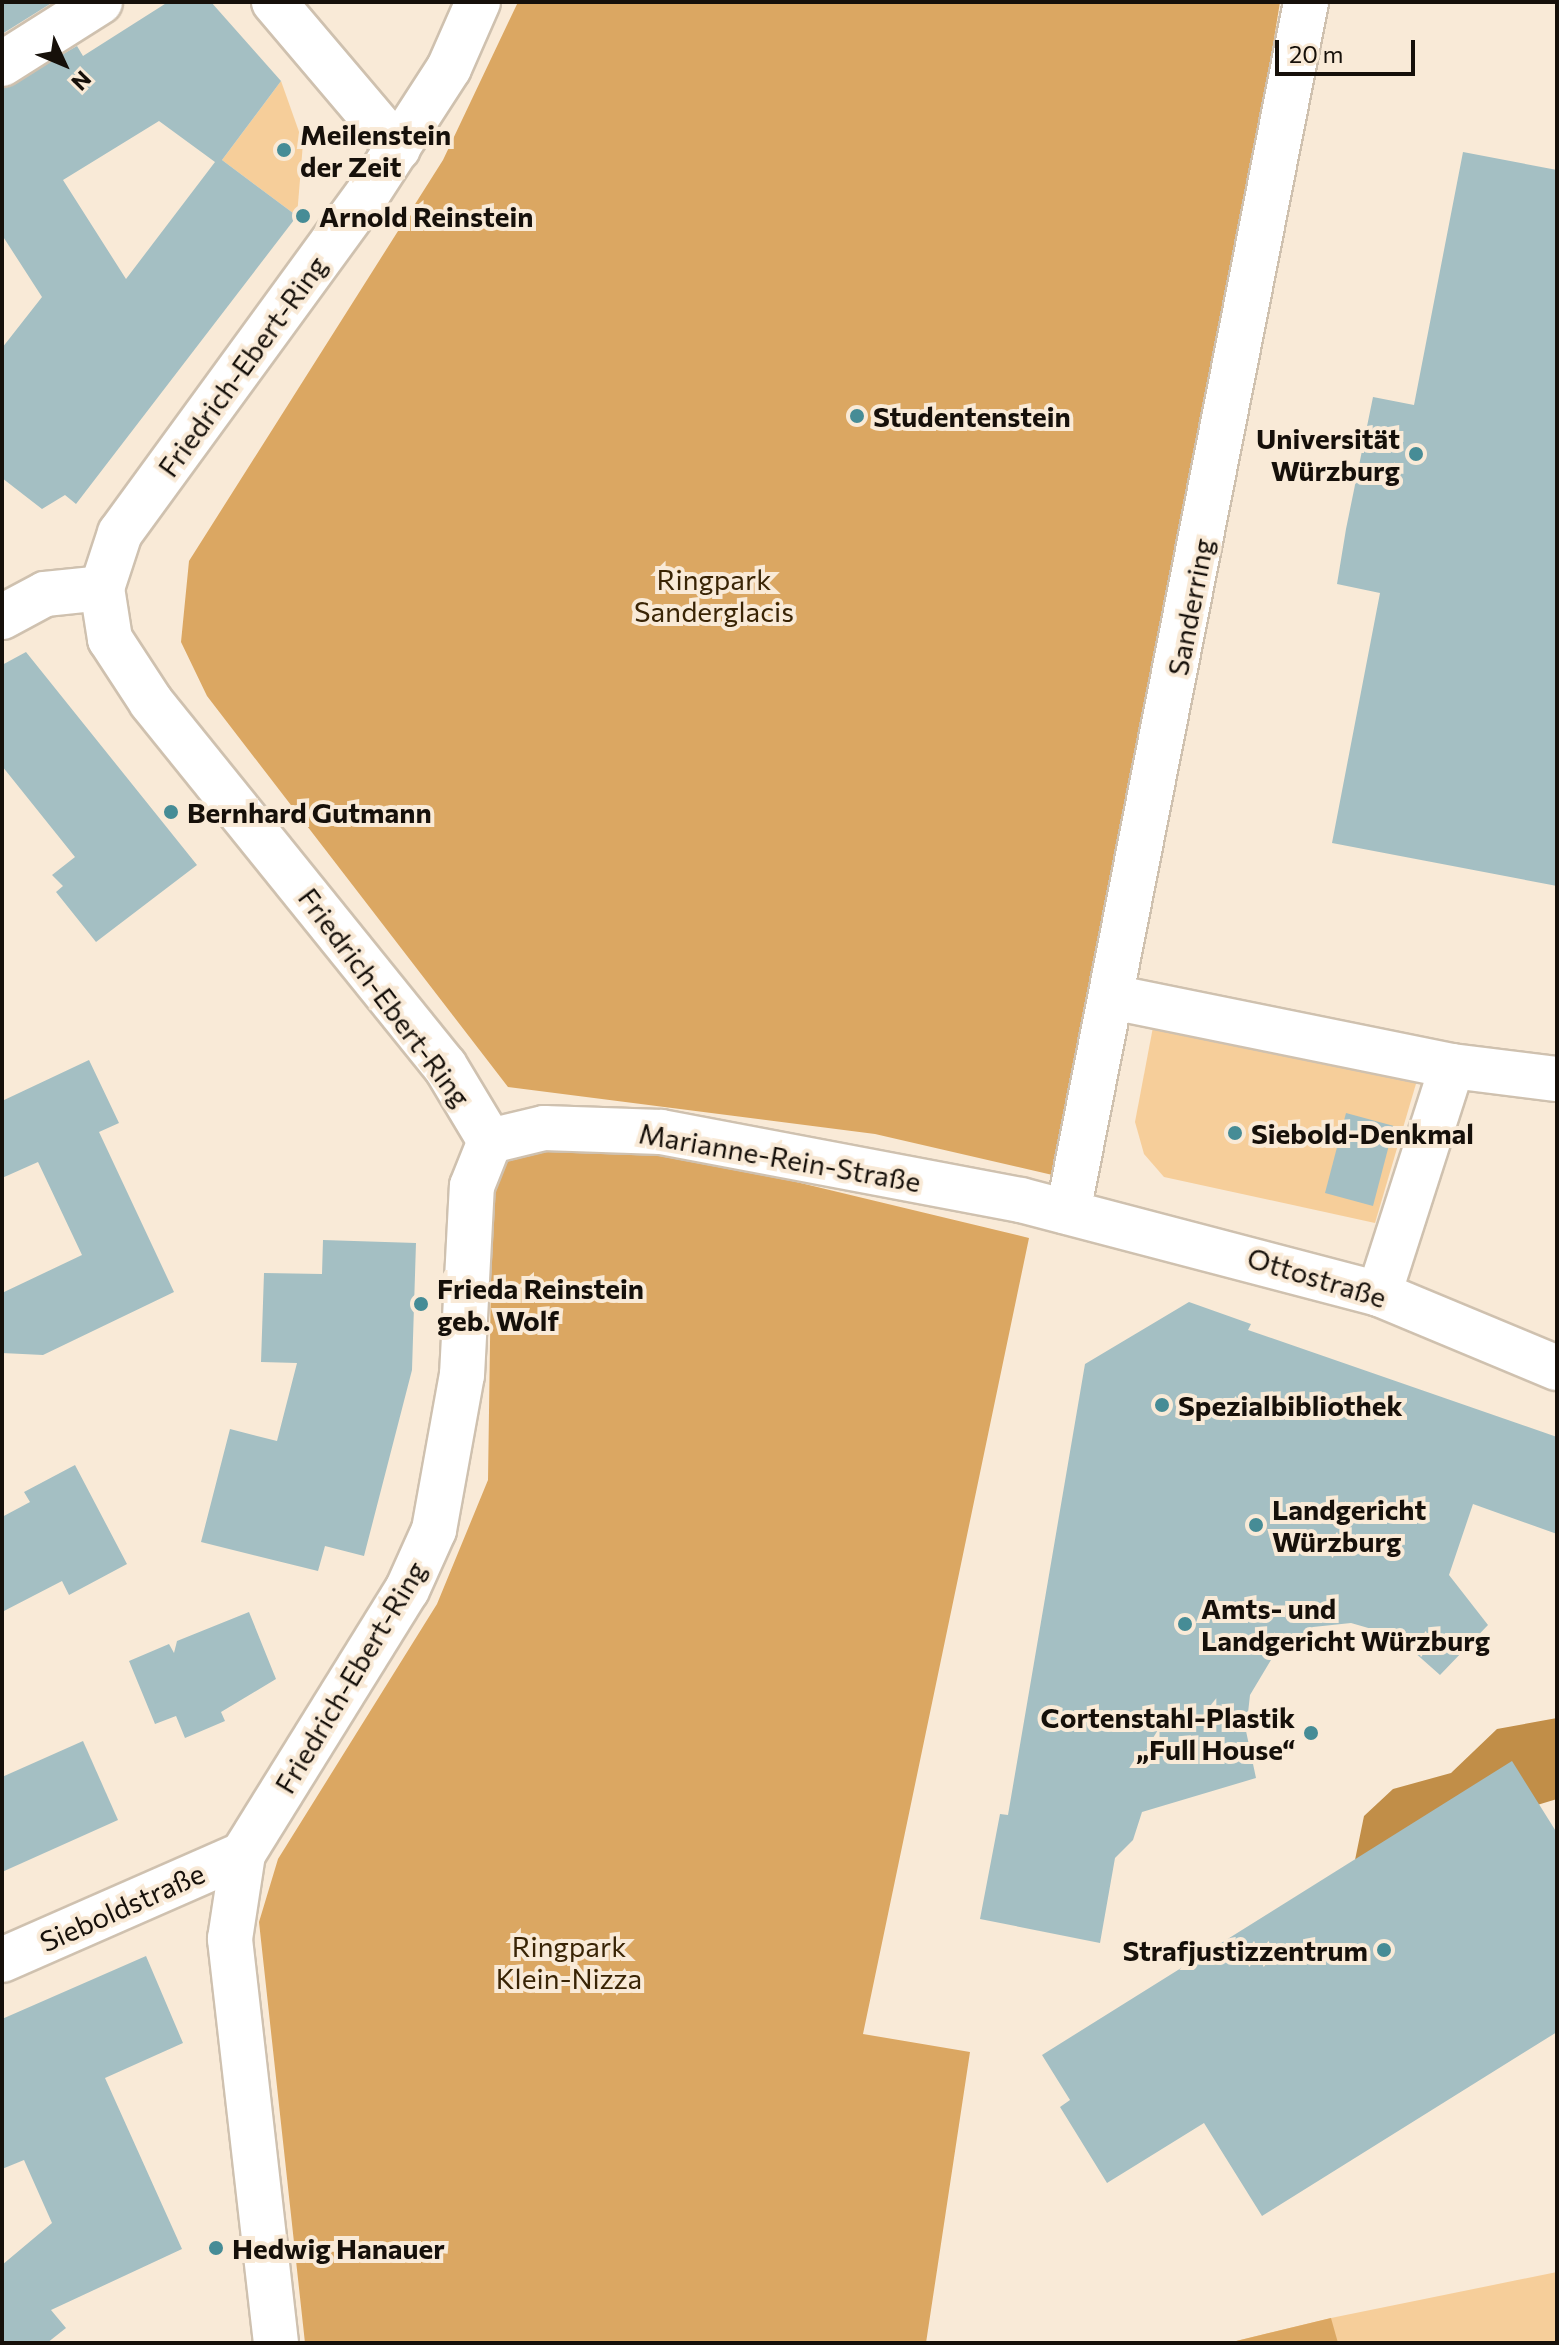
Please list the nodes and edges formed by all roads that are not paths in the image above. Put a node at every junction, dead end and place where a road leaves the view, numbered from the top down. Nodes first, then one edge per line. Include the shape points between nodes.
1 (100, 2) edge
2 (274, 2) edge
3 (478, 2) edge
4 (1306, 2) edge
5 (2, 64) edge
6 (398, 148) junction
7 (102, 588) junction
8 (2, 617) edge
9 (1112, 997) junction
10 (1452, 1066) junction
11 (1557, 1079) edge
12 (490, 1141) junction
13 (1068, 1212) junction
14 (1379, 1294) junction
15 (1557, 1368) edge
16 (243, 1854) junction
17 (2, 1960) edge
18 (276, 2343) edge

1 - 5 street
2 - 6 street
3 - 6 street, Friedrich-Ebert-Ring via 449,68
4 - 9 street, Sanderring
6 - 7 street, Friedrich-Ebert-Ring via 120,533
7 - 8 street via 45,594
7 - 12 street, Friedrich-Ebert-Ring via 110,639 151,702 445,1066
9 - 10 street
9 - 13 street, Sanderring
10 - 11 street
10 - 14 street
12 - 13 street, Marianne-Rein-Straße via 544,1128 661,1132
12 - 16 street, Friedrich-Ebert-Ring via 472,1186 462,1375 434,1530 407,1590
13 - 14 street, Ottostraße
14 - 15 street, Ottostraße
16 - 17 street, Sieboldstraße
16 - 18 street, Friedrich-Ebert-Ring via 230,1939

